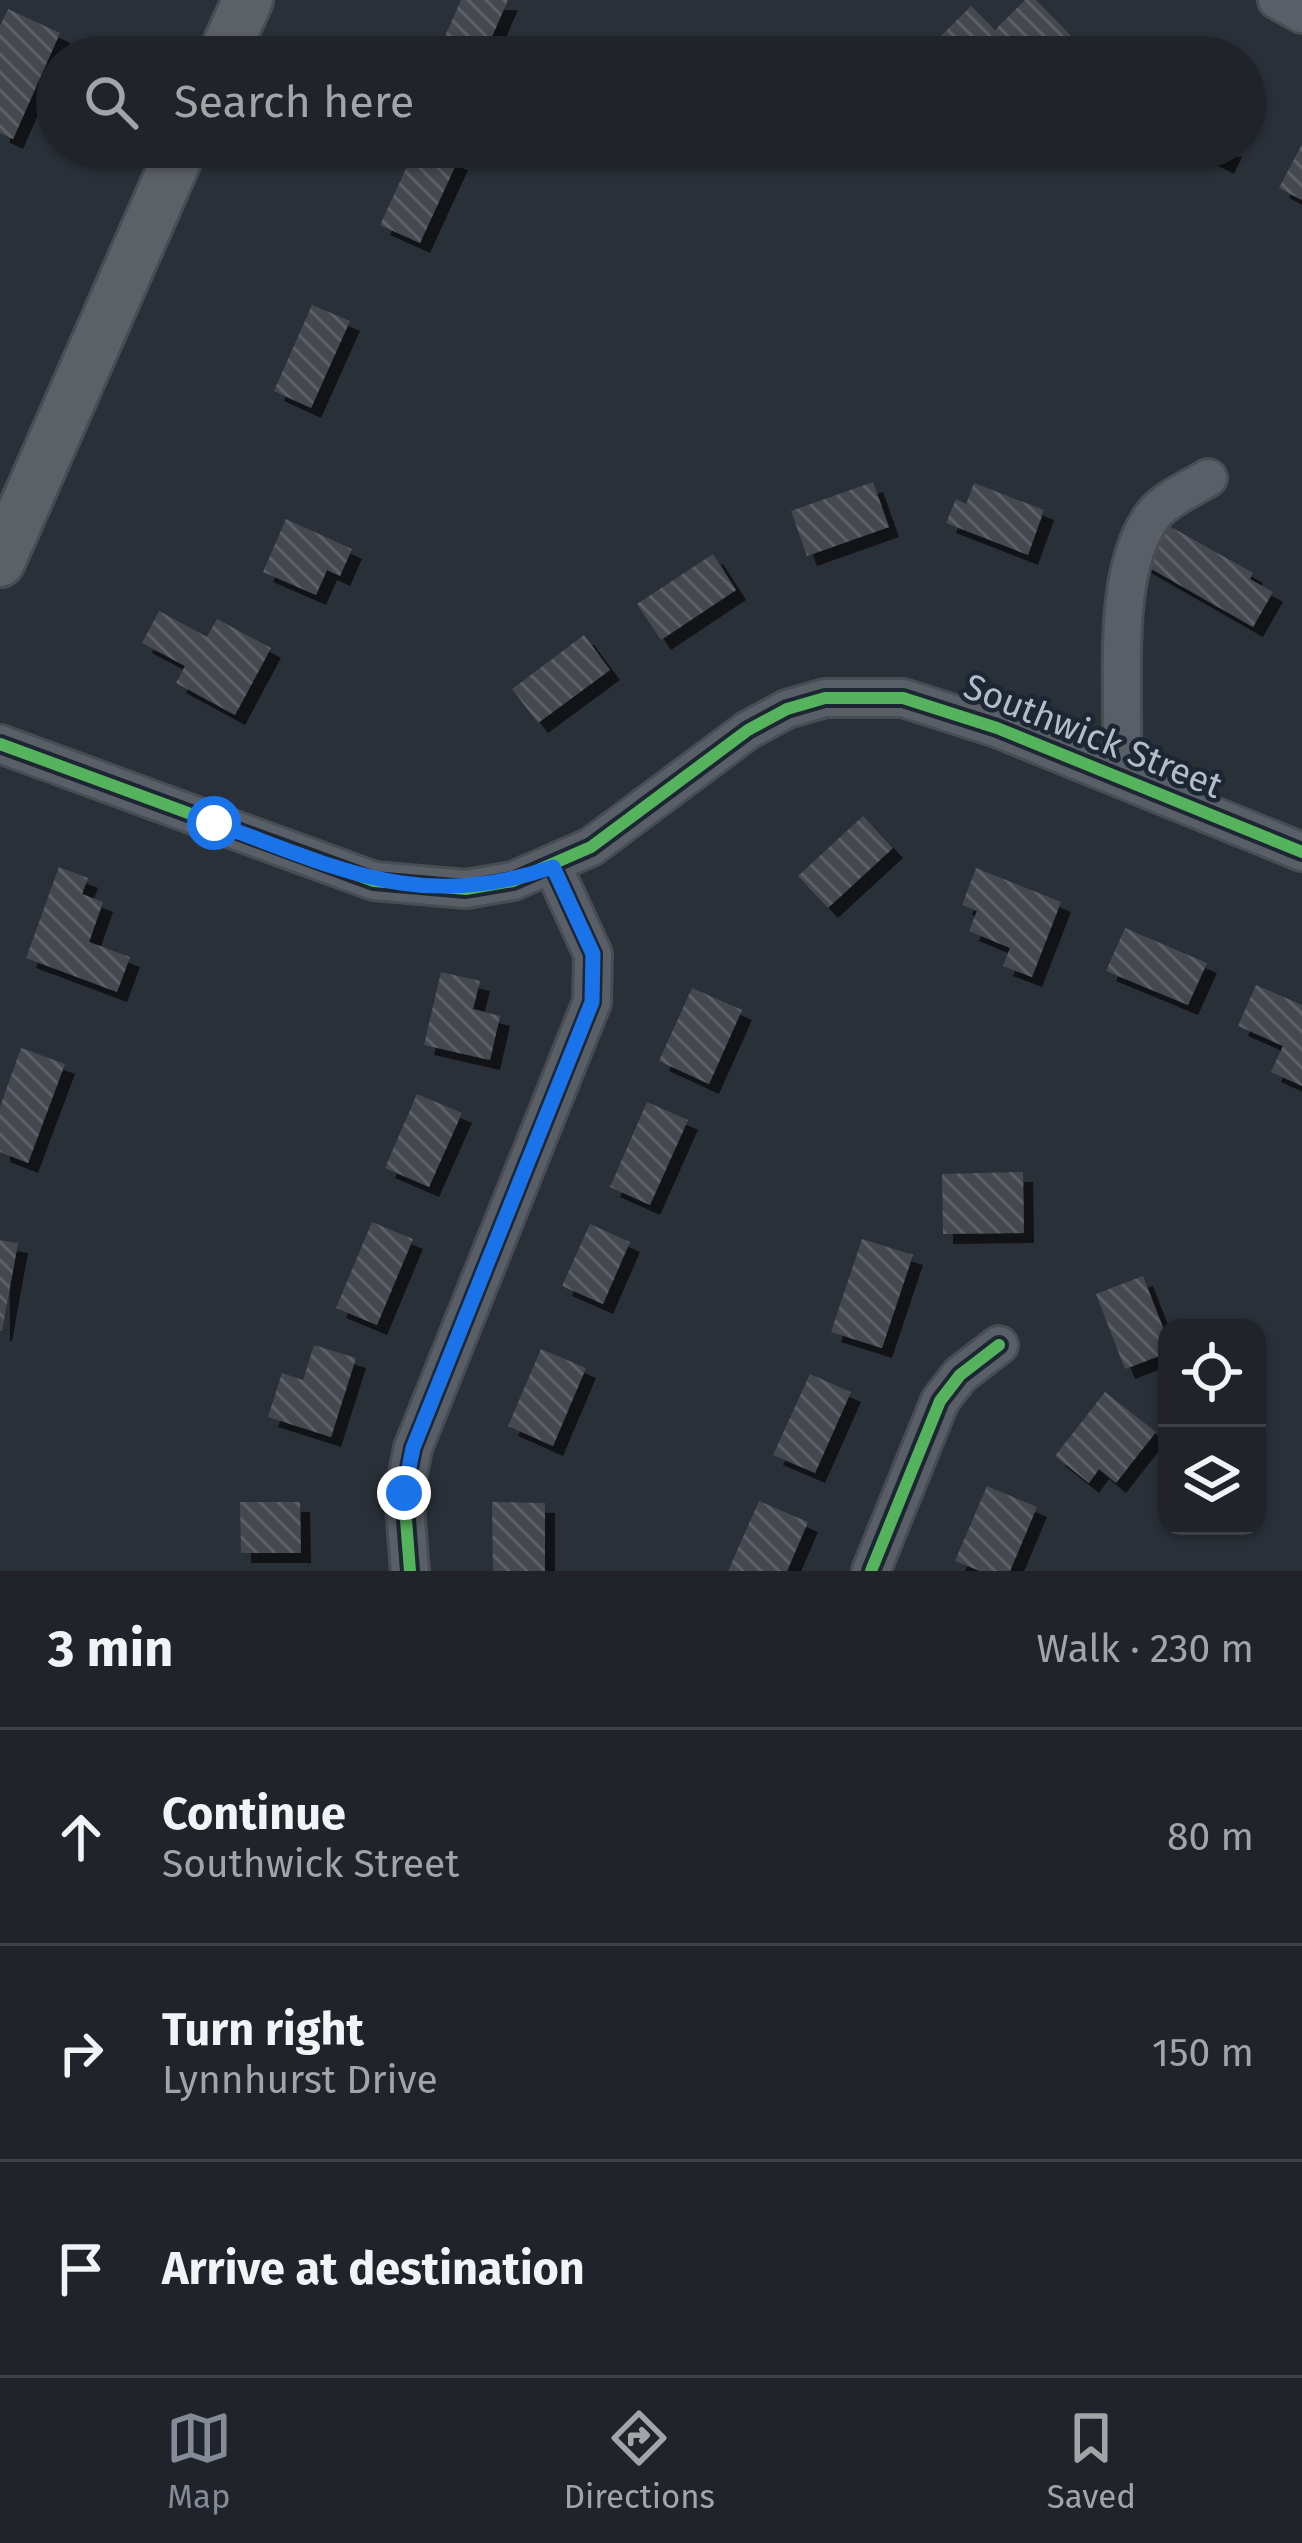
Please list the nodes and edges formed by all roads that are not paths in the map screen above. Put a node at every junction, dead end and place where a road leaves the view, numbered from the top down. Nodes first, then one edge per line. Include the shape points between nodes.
1 (248, 0) edge
2 (1277, 0) edge
3 (1302, 14) edge
4 (232, 36) edge
5 (173, 168) edge
6 (1208, 478) dead end
7 (0, 562) edge
8 (0, 744) edge
9 (1121, 778) junction
10 (1302, 853) edge
11 (553, 867) junction
12 (999, 1345) dead end
13 (410, 1571) edge
14 (871, 1571) edge

1 - 4 main road
2 - 3 street
5 - 7 main road
6 - 9 street via 1156,511 1134,550 1120,676
8 - 11 street, Southwick Street via 374,880 466,889
9 - 10 street, Southwick Street
9 - 11 street, Southwick Street via 946,708 903,698 825,698 748,730
11 - 13 street via 593,954 592,1002 413,1448 404,1493
12 - 14 street via 940,1401

